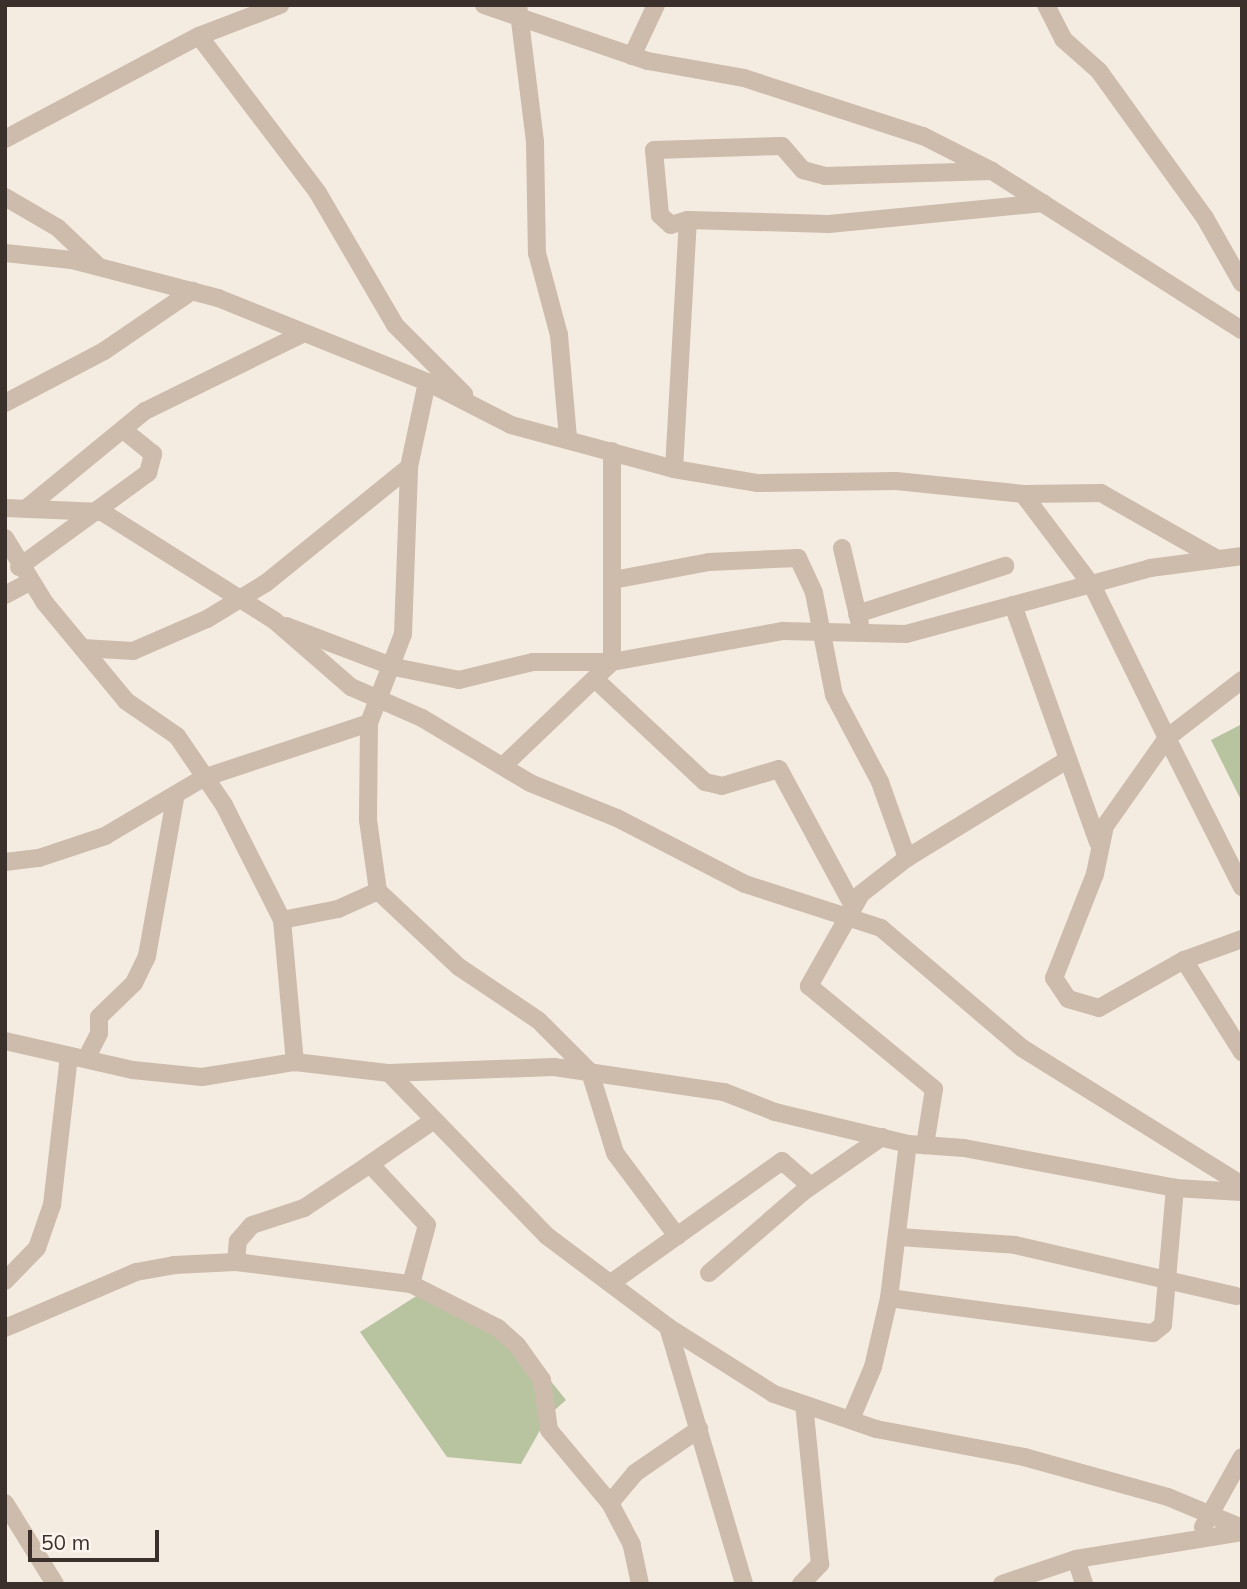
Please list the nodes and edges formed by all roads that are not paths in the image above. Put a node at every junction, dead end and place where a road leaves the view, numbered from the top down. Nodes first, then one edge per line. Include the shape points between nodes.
1 (280, 5) edge
2 (484, 5) edge
3 (656, 5) edge
4 (1046, 5) edge
5 (518, 13) edge
6 (199, 36) junction
7 (632, 55) junction
8 (5, 139) edge
9 (992, 170) junction
10 (5, 197) edge
11 (1043, 202) junction
12 (688, 220) junction
13 (5, 253) edge
14 (99, 267) junction
15 (1242, 282) edge
16 (192, 291) junction
17 (1242, 330) edge
18 (300, 335) junction
19 (428, 382) junction
20 (5, 403) edge
21 (479, 410) junction
22 (123, 430) junction
23 (568, 439) junction
24 (611, 451) junction
25 (409, 467) junction
26 (674, 469) junction
27 (1023, 494) junction
28 (28, 507) junction
29 (5, 508) edge
30 (102, 512) junction
31 (5, 538) edge
32 (842, 548) dead end
33 (1242, 556) edge
34 (1217, 559) junction
35 (1005, 566) dead end
36 (24, 575) junction
37 (613, 580) junction
38 (1093, 587) junction
39 (5, 595) edge
40 (239, 598) junction
41 (1013, 605) junction
42 (857, 614) junction
43 (275, 621) junction
44 (820, 634) junction
45 (863, 638) junction
46 (83, 648) junction
47 (612, 662) junction
48 (394, 667) junction
49 (1242, 680) edge
50 (597, 681) junction
51 (380, 703) junction
52 (369, 723) junction
53 (1167, 737) junction
54 (1065, 761) junction
55 (503, 766) junction
56 (203, 778) junction
57 (175, 799) junction
58 (1098, 842) junction
59 (907, 858) junction
60 (5, 862) edge
61 (1242, 887) edge
62 (378, 891) junction
63 (851, 910) junction
64 (282, 920) junction
65 (1242, 939) edge
66 (1184, 960) junction
67 (5, 1041) edge
68 (1242, 1052) edge
69 (77, 1058) junction
70 (295, 1062) junction
71 (590, 1072) junction
72 (389, 1073) junction
73 (431, 1122) junction
74 (881, 1137) junction
75 (917, 1145) junction
76 (370, 1164) junction
77 (1242, 1185) edge
78 (811, 1186) junction
79 (1175, 1188) junction
80 (1242, 1192) edge
81 (677, 1236) junction
82 (899, 1237) junction
83 (236, 1262) junction
84 (709, 1273) dead end
85 (1167, 1280) junction
86 (5, 1281) edge
87 (611, 1283) junction
88 (411, 1284) junction
89 (1236, 1296) dead end
90 (889, 1297) junction
91 (668, 1327) junction
92 (5, 1328) edge
93 (804, 1405) junction
94 (850, 1419) junction
95 (699, 1429) junction
96 (1242, 1457) edge
97 (5, 1503) edge
98 (610, 1503) junction
99 (1209, 1518) junction
100 (1242, 1530) edge
101 (1195, 1538) junction
102 (1076, 1559) junction
103 (55, 1584) edge
104 (640, 1584) edge
105 (744, 1584) edge
106 (801, 1584) edge
107 (1002, 1584) edge
108 (1084, 1584) edge

1 - 6 street
2 - 5 street
3 - 7 street
4 - 15 street via 1063,39 1099,71 1205,218
5 - 7 street
5 - 23 street via 535,142 537,253 566,373
6 - 8 street
6 - 21 street via 318,193 395,325
7 - 9 street via 868,113
9 - 11 street
9 - 12 street via 825,176 803,170 782,146 653,150 660,215 671,225
10 - 14 street via 58,228
11 - 12 street via 829,223
11 - 17 street
12 - 26 street
13 - 14 street
14 - 16 street
16 - 18 street
16 - 20 street via 126,338
18 - 19 street
18 - 22 street via 156,405
19 - 21 street
19 - 25 street
21 - 23 street
22 - 28 street
22 - 30 street via 154,459 148,473
23 - 24 street
24 - 26 street
24 - 37 street
25 - 40 street
25 - 48 street via 403,634
26 - 27 street via 758,483 896,481
27 - 34 street via 1101,493
27 - 38 street
28 - 29 street
28 - 30 street
30 - 36 street
30 - 40 street
31 - 36 street
32 - 42 street
33 - 34 street
34 - 38 street via 1150,568
35 - 42 street
36 - 39 street
36 - 46 street
37 - 44 street via 794,555 814,593
37 - 47 street
38 - 41 street
38 - 53 street
40 - 43 street
40 - 46 street via 132,651
41 - 45 street via 906,634
41 - 54 street
42 - 45 street
43 - 48 street
43 - 51 street via 327,670
44 - 45 street
44 - 47 street via 734,638
44 - 59 street via 834,695 880,782
46 - 56 street via 127,701 177,736
47 - 48 street via 533,662 459,680
47 - 50 street
48 - 51 street
49 - 53 street
50 - 55 street
50 - 63 street via 705,782 722,786 779,769
51 - 52 street
51 - 55 street via 422,718
52 - 56 street
52 - 62 street via 368,820
53 - 58 street via 1146,760 1143,776
53 - 61 street
54 - 58 street
54 - 59 street
55 - 63 street via 745,884
56 - 57 street
56 - 64 street
57 - 60 street via 62,852
57 - 69 street via 147,956 134,983 99,1017 99,1033
58 - 66 street via 1096,874 1055,969 1058,988 1080,1006 1098,1008
59 - 63 street via 882,872
62 - 64 street via 338,909
62 - 71 street via 459,967 538,1020
63 - 75 street via 809,986 934,1089
63 - 77 street via 881,928 1064,1078
64 - 70 street
65 - 66 street
66 - 68 street
67 - 69 street
69 - 70 street via 202,1077
69 - 86 street via 52,1205 37,1248
70 - 72 street
71 - 72 street via 554,1067
71 - 74 street via 724,1092 775,1112
71 - 81 street via 615,1153
72 - 73 street
73 - 76 street
73 - 87 street via 547,1236
74 - 75 street
74 - 78 street
75 - 79 street
75 - 82 street
76 - 83 street via 304,1208 252,1225 238,1241
76 - 88 street via 426,1225
78 - 81 street via 782,1161
78 - 84 street
79 - 80 street
79 - 85 street
81 - 87 street
82 - 85 street via 1015,1245
82 - 90 street
83 - 88 street
83 - 92 street via 136,1272
85 - 89 street
85 - 90 street via 1163,1325 1146,1335
87 - 91 street
88 - 98 street via 477,1316 517,1345 542,1380 547,1425
90 - 94 street via 873,1367
91 - 93 street via 774,1394
91 - 95 street
93 - 94 street
93 - 106 street via 820,1564
94 - 99 street via 1024,1457 1168,1497
95 - 98 street via 635,1474
95 - 105 street
96 - 99 street
97 - 103 street
98 - 104 street via 632,1545
99 - 100 street
99 - 101 street
100 - 101 street
101 - 102 street
102 - 107 street
102 - 108 street

